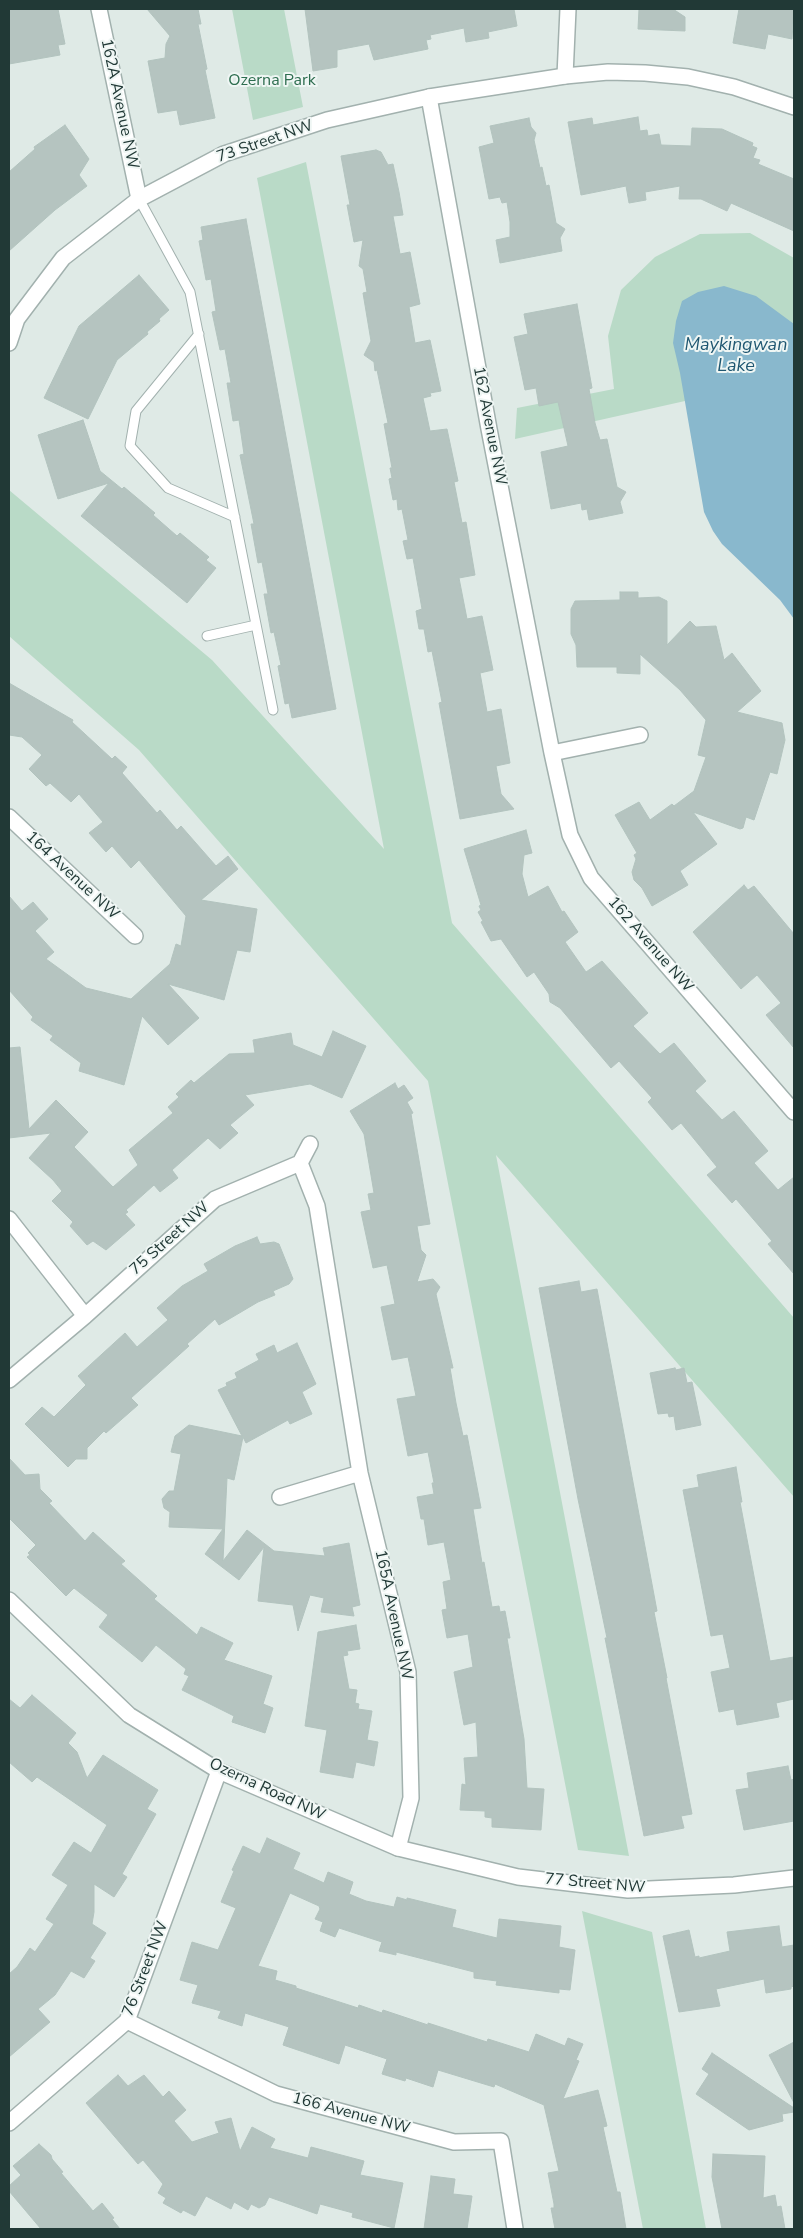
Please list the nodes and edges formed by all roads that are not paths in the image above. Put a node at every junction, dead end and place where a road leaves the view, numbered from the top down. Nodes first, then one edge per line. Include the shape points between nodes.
1 (98, 9) edge
2 (568, 9) edge
3 (565, 76) junction
4 (430, 97) junction
5 (794, 108) edge
6 (139, 199) junction
7 (13, 316) edge
8 (199, 334) junction
9 (9, 343) edge
10 (235, 517) junction
11 (256, 625) junction
12 (207, 636) dead end
13 (273, 710) dead end
14 (640, 735) dead end
15 (552, 753) junction
16 (9, 817) edge
17 (135, 936) dead end
18 (794, 1112) edge
19 (310, 1144) dead end
20 (300, 1163) junction
21 (9, 1219) edge
22 (85, 1316) junction
23 (9, 1380) edge
24 (360, 1473) junction
25 (280, 1497) dead end
26 (9, 1600) edge
27 (220, 1771) junction
28 (398, 1848) junction
29 (794, 1878) edge
30 (127, 2021) junction
31 (9, 2123) edge
32 (515, 2229) edge

1 - 6 street, 162A Avenue NW
2 - 3 street
3 - 4 street, 73 Street NW
3 - 5 street, 73 Street NW via 608,72 688,77 734,86
4 - 6 street, 73 Street NW via 327,120 224,154
4 - 15 street, 162 Avenue NW via 489,429
6 - 7 street, 73 Street NW via 63,258
6 - 8 lane via 190,292
7 - 9 street, 73 Street NW
8 - 10 lane
8 - 10 lane via 136,411 130,446 168,488
10 - 11 lane
11 - 12 lane
11 - 13 lane
14 - 15 street
15 - 18 street, 162 Avenue NW via 570,835 591,878
16 - 17 street, 164 Avenue NW
19 - 20 street
20 - 22 street, 75 Street NW via 216,1199
20 - 24 street, 165A Avenue NW via 317,1206
21 - 22 street
22 - 23 street, 75 Street NW
24 - 25 street
24 - 28 street, 165A Avenue NW via 408,1672 411,1798
26 - 27 street, Ozerna Road NW via 129,1715
27 - 28 street, Ozerna Road NW
27 - 30 street, 76 Street NW
28 - 29 street, 77 Street NW via 518,1877 628,1890 734,1885
30 - 31 street, 76 Street NW
30 - 32 street, 166 Avenue NW via 276,2094 454,2142 501,2141

